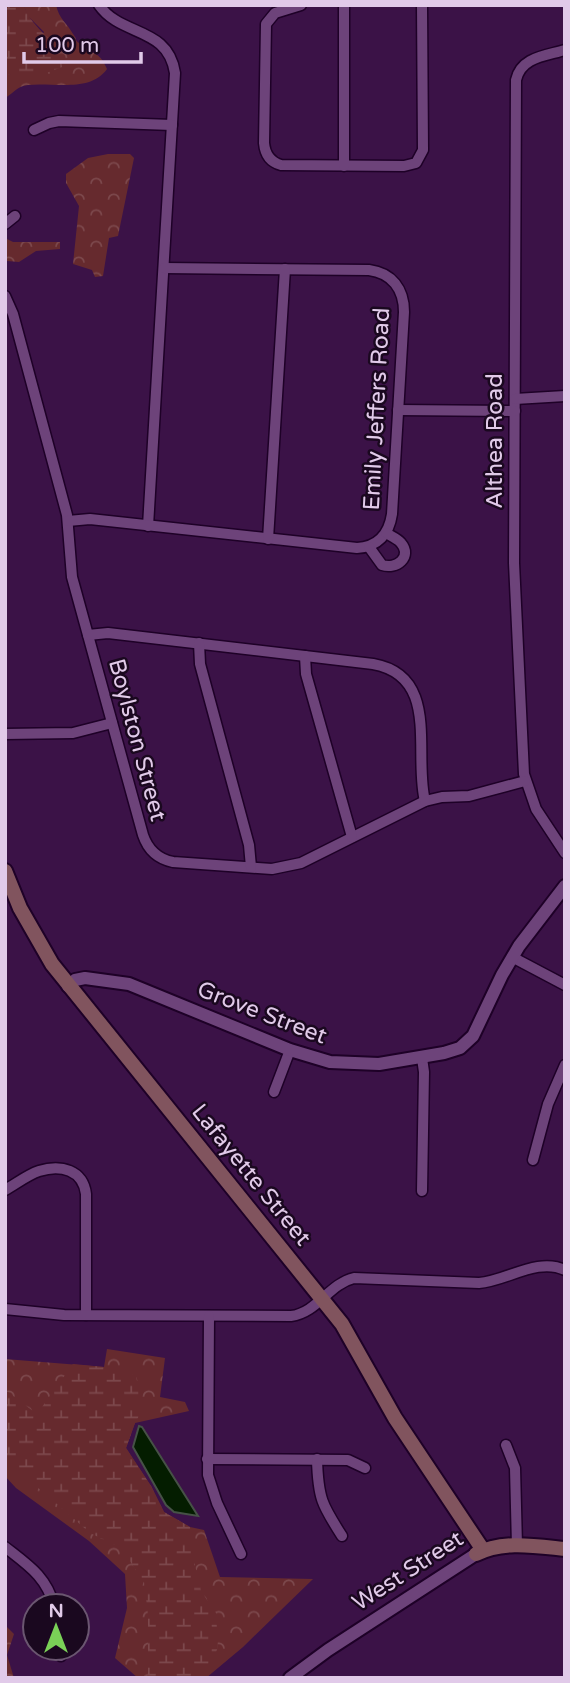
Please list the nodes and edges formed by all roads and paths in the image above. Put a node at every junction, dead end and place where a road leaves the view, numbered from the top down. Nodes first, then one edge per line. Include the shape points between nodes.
1 (99, 5) edge
2 (301, 5) edge
3 (344, 5) edge
4 (422, 5) edge
5 (565, 50) edge
6 (172, 125) junction
7 (34, 131) dead end
8 (344, 166) junction
9 (15, 216) dead end
10 (5, 224) edge
11 (164, 268) junction
12 (285, 270) junction
13 (5, 296) edge
14 (565, 396) edge
15 (515, 399) junction
16 (398, 410) junction
17 (515, 411) junction
18 (68, 521) junction
19 (148, 526) junction
20 (386, 533) junction
21 (268, 539) junction
22 (369, 547) junction
23 (88, 635) junction
24 (199, 643) junction
25 (305, 656) junction
26 (112, 723) junction
27 (5, 734) edge
28 (525, 781) junction
29 (425, 800) junction
30 (352, 837) junction
31 (565, 852) edge
32 (251, 867) junction
33 (5, 871) edge
34 (565, 886) edge
35 (512, 957) junction
36 (565, 985) edge
37 (68, 986) junction
38 (290, 1050) junction
39 (422, 1058) junction
40 (565, 1065) edge
41 (274, 1092) dead end
42 (533, 1160) dead end
43 (5, 1190) edge
44 (422, 1191) dead end
45 (565, 1270) edge
46 (321, 1298) junction
47 (5, 1309) edge
48 (86, 1315) junction
49 (209, 1316) junction
50 (506, 1445) dead end
51 (207, 1459) junction
52 (317, 1459) junction
53 (365, 1468) dead end
54 (342, 1536) dead end
55 (517, 1546) junction
56 (5, 1547) edge
57 (565, 1549) edge
58 (479, 1552) junction
59 (241, 1554) dead end
60 (50, 1592) edge
61 (290, 1678) edge

1 - 6 street via 116,20 157,40 169,54 175,73
2 - 8 street via 275,13 266,23 265,151 277,164
3 - 8 street
4 - 8 street via 421,158 408,166
5 - 15 street, Althea Road via 526,62 516,80
6 - 7 street via 59,121
6 - 11 street
9 - 10 street
11 - 12 street, Emily Jeffers Road
11 - 19 street
12 - 16 street, Emily Jeffers Road via 374,271 395,282 404,306
12 - 21 street
13 - 18 street, Boylston Street
14 - 15 street
15 - 17 street, Althea Road
16 - 17 street
16 - 20 street, Emily Jeffers Road via 392,514
17 - 28 street, Althea Road via 515,579
18 - 19 street
18 - 23 street, Boylston Street via 71,571
19 - 21 street
20 - 22 street, Emily Jeffers Road
20 - 22 street via 404,547 400,563 390,568 382,565
21 - 22 street
23 - 24 street via 104,632
23 - 26 street, Boylston Street
24 - 25 street
24 - 32 street via 200,664
25 - 29 street via 378,665 393,670 409,684 419,709
25 - 30 street via 306,674
26 - 27 street via 73,733
26 - 32 street, Boylston Street via 151,851 168,861
28 - 29 street, Boylston Street via 469,796
28 - 31 street, Althea Road via 536,810
29 - 30 street, Boylston Street
30 - 32 street, Boylston Street via 289,867
33 - 37 main road, Lafayette Street via 36,938
34 - 35 street, Grove Street
35 - 36 street
35 - 39 street, Grove Street via 469,1041 449,1052
37 - 38 street, Grove Street via 90,978 129,984
37 - 46 main road, Lafayette Street
38 - 39 street, Grove Street via 349,1064
38 - 41 street
39 - 44 street
40 - 42 street via 548,1104
43 - 48 street via 44,1170 72,1172 82,1179 86,1194
45 - 46 street via 540,1266 479,1283 354,1278
46 - 49 street via 296,1316
46 - 58 main road, Lafayette Street via 346,1330 395,1418 471,1530
47 - 48 street
48 - 49 street
49 - 51 street
50 - 55 street via 515,1468
51 - 52 street
51 - 59 street via 212,1491
52 - 53 street via 348,1460
52 - 54 street via 322,1505
55 - 57 main road, West Street
55 - 58 main road, West Street
56 - 60 street via 41,1576
58 - 61 street, West Street

